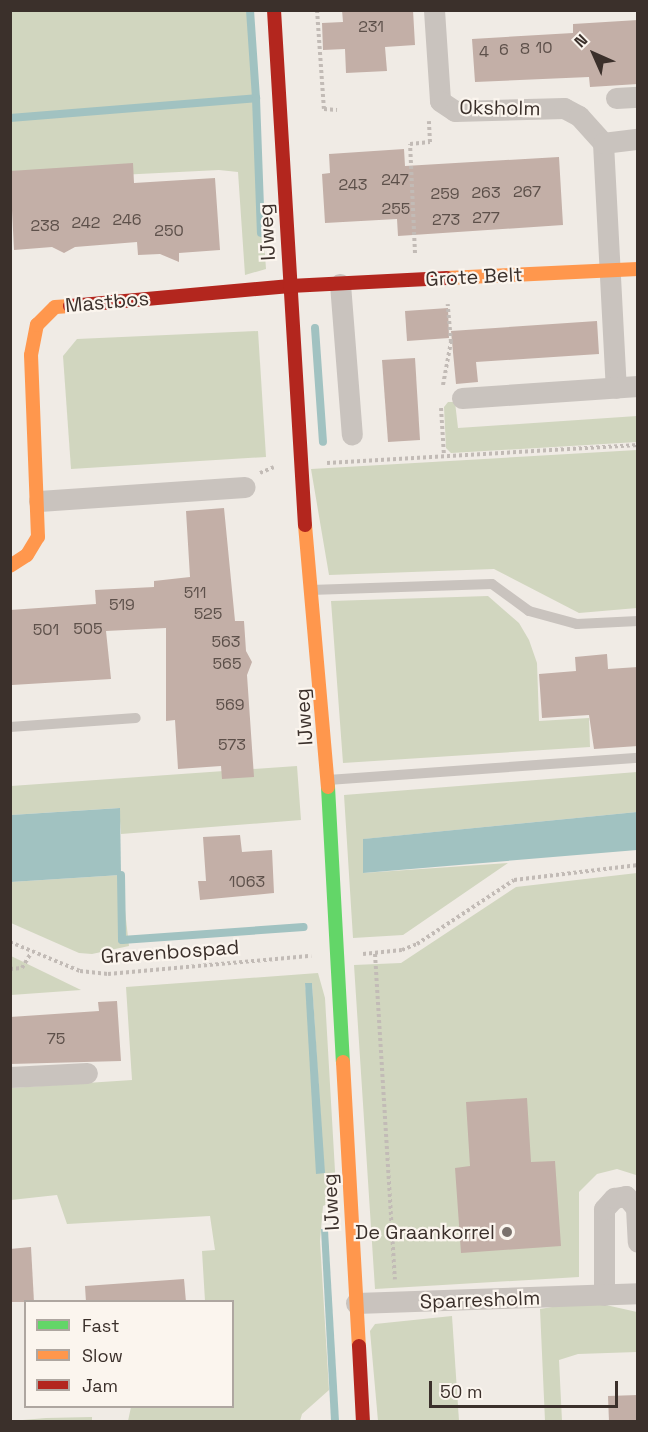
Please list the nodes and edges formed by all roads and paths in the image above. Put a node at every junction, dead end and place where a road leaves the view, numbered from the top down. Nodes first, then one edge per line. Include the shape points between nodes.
1 (274, 10) edge
2 (317, 10) edge
3 (434, 10) edge
4 (638, 97) edge
5 (616, 98) dead end
6 (338, 110) dead end
7 (429, 112) dead end
8 (638, 139) edge
9 (603, 143) junction
10 (638, 269) edge
11 (609, 271) junction
12 (417, 280) junction
13 (340, 284) junction
14 (290, 286) junction
15 (439, 305) dead end
16 (638, 386) edge
17 (616, 388) junction
18 (442, 389) dead end
19 (462, 398) dead end
20 (440, 400) dead end
21 (352, 435) dead end
22 (638, 445) edge
23 (444, 456) junction
24 (302, 465) junction
25 (245, 487) joint
26 (39, 501) junction
27 (10, 566) edge
28 (309, 590) junction
29 (638, 621) edge
30 (136, 718) dead end
31 (10, 727) edge
32 (638, 758) edge
33 (327, 780) junction
34 (638, 865) edge
35 (10, 942) edge
36 (31, 952) junction
37 (337, 954) junction
38 (375, 954) junction
39 (10, 969) edge
40 (87, 1073) dead end
41 (10, 1077) edge
42 (638, 1242) edge
43 (638, 1293) edge
44 (604, 1294) junction
45 (356, 1303) junction
46 (396, 1303) junction
47 (363, 1422) edge

1 - 14 street, IJweg
2 - 6 path via 324,109
3 - 9 street, Oksholm via 440,101 455,111 564,108 579,116
4 - 5 street
7 - 12 path via 430,142 410,144
8 - 9 street
9 - 11 street
10 - 11 street, Grote Belt
11 - 12 street, Grote Belt
11 - 17 street
12 - 13 street, Grote Belt
13 - 14 street, Grote Belt
13 - 21 street
14 - 24 street, IJweg
14 - 26 street, Mastbos via 56,307 37,325 31,355
15 - 18 path via 449,304 451,342
16 - 17 street
17 - 19 street
20 - 23 path
22 - 23 path
23 - 24 path
24 - 25 path via 267,467
24 - 28 street, IJweg
25 - 26 street
26 - 27 street, Mastbos via 38,537 27,555
28 - 29 lane via 492,584 529,611 577,624
28 - 33 street, IJweg via 322,688
30 - 31 lane
32 - 33 lane
33 - 37 street, IJweg
34 - 38 path, Gravenbospad via 514,880 417,944
35 - 36 path, Gravenbospad
36 - 37 path, Gravenbospad via 80,971 108,974
36 - 39 path via 22,968
37 - 38 path, Gravenbospad
37 - 45 street, IJweg
38 - 46 path
40 - 41 street
42 - 44 street via 636,1208 626,1196 614,1198 604,1209
43 - 44 street, Sparresholm
44 - 46 street, Sparresholm
45 - 46 street, Sparresholm
45 - 47 street, IJweg

